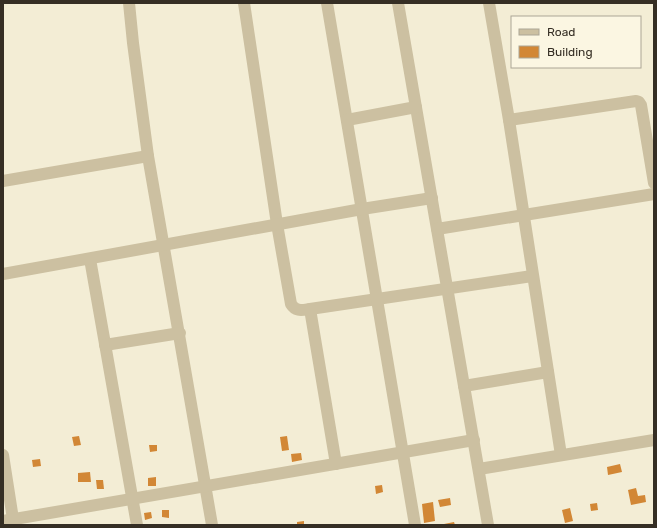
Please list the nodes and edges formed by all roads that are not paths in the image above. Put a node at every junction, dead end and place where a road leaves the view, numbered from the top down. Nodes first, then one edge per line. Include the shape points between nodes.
1 (129, 3) edge
2 (244, 3) edge
3 (327, 3) edge
4 (398, 3) edge
5 (489, 3) edge
6 (416, 107) junction
7 (347, 120) junction
8 (509, 120) junction
9 (148, 156) junction
10 (3, 181) edge
11 (654, 183) edge
12 (654, 194) edge
13 (432, 198) junction
14 (362, 209) junction
15 (523, 216) junction
16 (277, 224) junction
17 (437, 229) junction
18 (164, 245) junction
19 (90, 259) junction
20 (3, 274) edge
21 (532, 276) junction
22 (448, 289) junction
23 (378, 299) junction
24 (310, 309) junction
25 (180, 333) junction
26 (105, 345) junction
27 (548, 372) junction
28 (464, 386) junction
29 (474, 440) junction
30 (654, 440) edge
31 (403, 453) junction
32 (3, 455) edge
33 (560, 455) junction
34 (336, 464) junction
35 (479, 469) junction
36 (206, 487) junction
37 (133, 499) junction
38 (8, 520) edge
39 (137, 525) edge
40 (212, 525) edge
41 (416, 525) edge
42 (488, 525) edge

1 - 9 street
2 - 16 street
3 - 7 street
4 - 6 street
5 - 8 street
6 - 7 street
6 - 13 street
7 - 14 street
8 - 11 street via 639,102
8 - 15 street
9 - 10 street
9 - 18 street
12 - 15 street
13 - 14 street
13 - 17 street
14 - 16 street
14 - 23 street
15 - 17 street
15 - 21 street
16 - 18 street
16 - 24 street via 291,304 298,310
17 - 22 street
18 - 19 street
18 - 25 street
19 - 20 street
19 - 26 street
21 - 22 street
21 - 27 street
22 - 23 street
22 - 28 street
23 - 24 street
23 - 31 street
24 - 34 street
25 - 26 street
25 - 36 street
26 - 37 street
27 - 28 street
27 - 33 street
28 - 29 street
29 - 31 street
29 - 35 street
30 - 33 street
31 - 34 street
31 - 41 street
32 - 38 street
33 - 35 street
34 - 36 street
35 - 42 street
36 - 37 street
36 - 40 street
37 - 38 street
37 - 39 street

